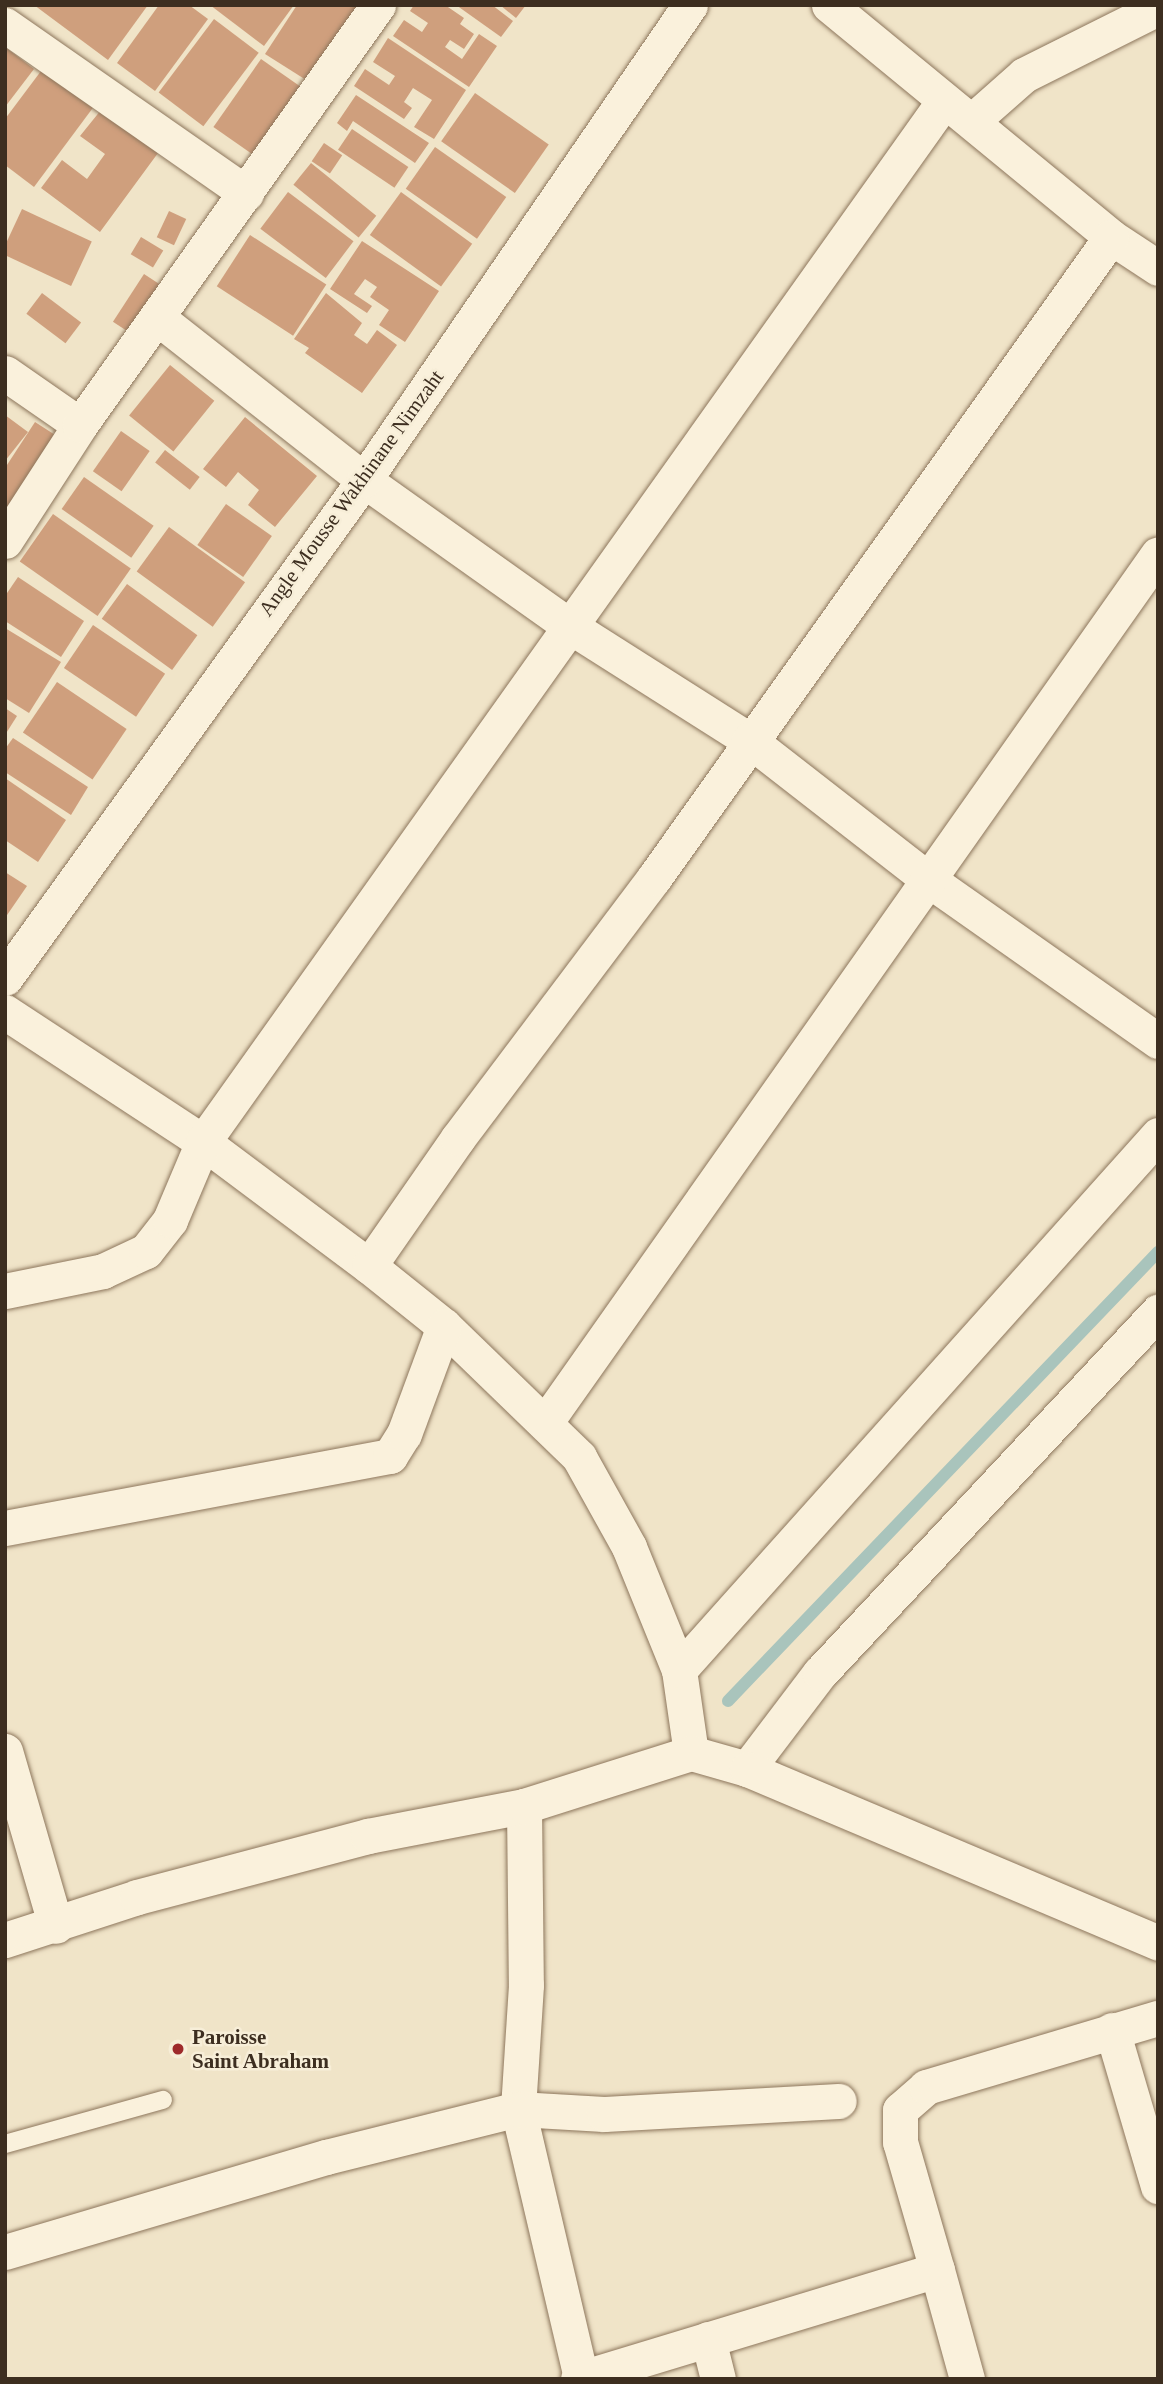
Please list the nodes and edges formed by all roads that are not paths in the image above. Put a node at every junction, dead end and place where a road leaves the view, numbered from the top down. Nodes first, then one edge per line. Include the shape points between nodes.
1 (379, 5) edge
2 (690, 5) edge
3 (829, 5) edge
4 (1158, 9) edge
5 (5, 25) edge
6 (944, 101) junction
7 (972, 121) junction
8 (246, 192) junction
9 (1111, 237) junction
10 (1157, 267) edge
11 (158, 318) junction
12 (5, 373) edge
13 (80, 425) junction
14 (364, 480) junction
15 (5, 541) edge
16 (1158, 554) edge
17 (571, 627) junction
18 (749, 740) junction
19 (929, 880) junction
20 (5, 978) edge
21 (5, 1012) edge
22 (1158, 1041) edge
23 (1158, 1135) edge
24 (204, 1142) junction
25 (369, 1266) junction
26 (5, 1291) edge
27 (1158, 1312) edge
28 (444, 1326) junction
29 (545, 1423) junction
30 (5, 1528) edge
31 (679, 1671) junction
32 (5, 1751) edge
33 (691, 1753) junction
34 (747, 1769) junction
35 (524, 1806) junction
36 (56, 1926) junction
37 (5, 1940) edge
38 (1158, 1942) edge
39 (1158, 2018) edge
40 (1112, 2031) junction
41 (163, 2100) dead end
42 (839, 2101) dead end
43 (518, 2109) junction
44 (5, 2144) edge
45 (1158, 2186) edge
46 (5, 2252) edge
47 (937, 2270) junction
48 (708, 2339) junction
49 (580, 2378) edge
50 (718, 2379) edge
51 (967, 2379) edge

1 - 8 street
2 - 14 street, Angle Mousse Wakhinane Nimzaht
3 - 6 street
4 - 7 street via 1024,75
5 - 8 street
6 - 7 street
6 - 17 street
7 - 9 street
8 - 11 street
9 - 10 street
9 - 18 street
11 - 13 street
11 - 14 street
12 - 13 street
13 - 15 street
14 - 17 street
14 - 20 street, Angle Mousse Wakhinane Nimzaht
16 - 19 street
17 - 18 street
17 - 24 street
18 - 19 street
18 - 25 street
19 - 22 street
19 - 29 street
21 - 24 street
23 - 31 street
24 - 25 street
24 - 26 street via 170,1220 146,1251 103,1272
25 - 28 street
27 - 34 street via 820,1673
28 - 29 street
28 - 30 street via 404,1434 390,1456
29 - 31 street via 579,1457 602,1492
31 - 33 street
32 - 36 street
33 - 34 street
33 - 35 street
34 - 38 street
35 - 36 street via 369,1836 137,1897
35 - 43 street via 526,1985
36 - 37 street
39 - 40 street
40 - 45 street
40 - 47 street via 926,2087 900,2110 900,2142
41 - 44 lane
42 - 43 street via 604,2114
43 - 46 street via 326,2157
43 - 49 street
47 - 48 street
47 - 51 street
48 - 49 street
48 - 50 street

